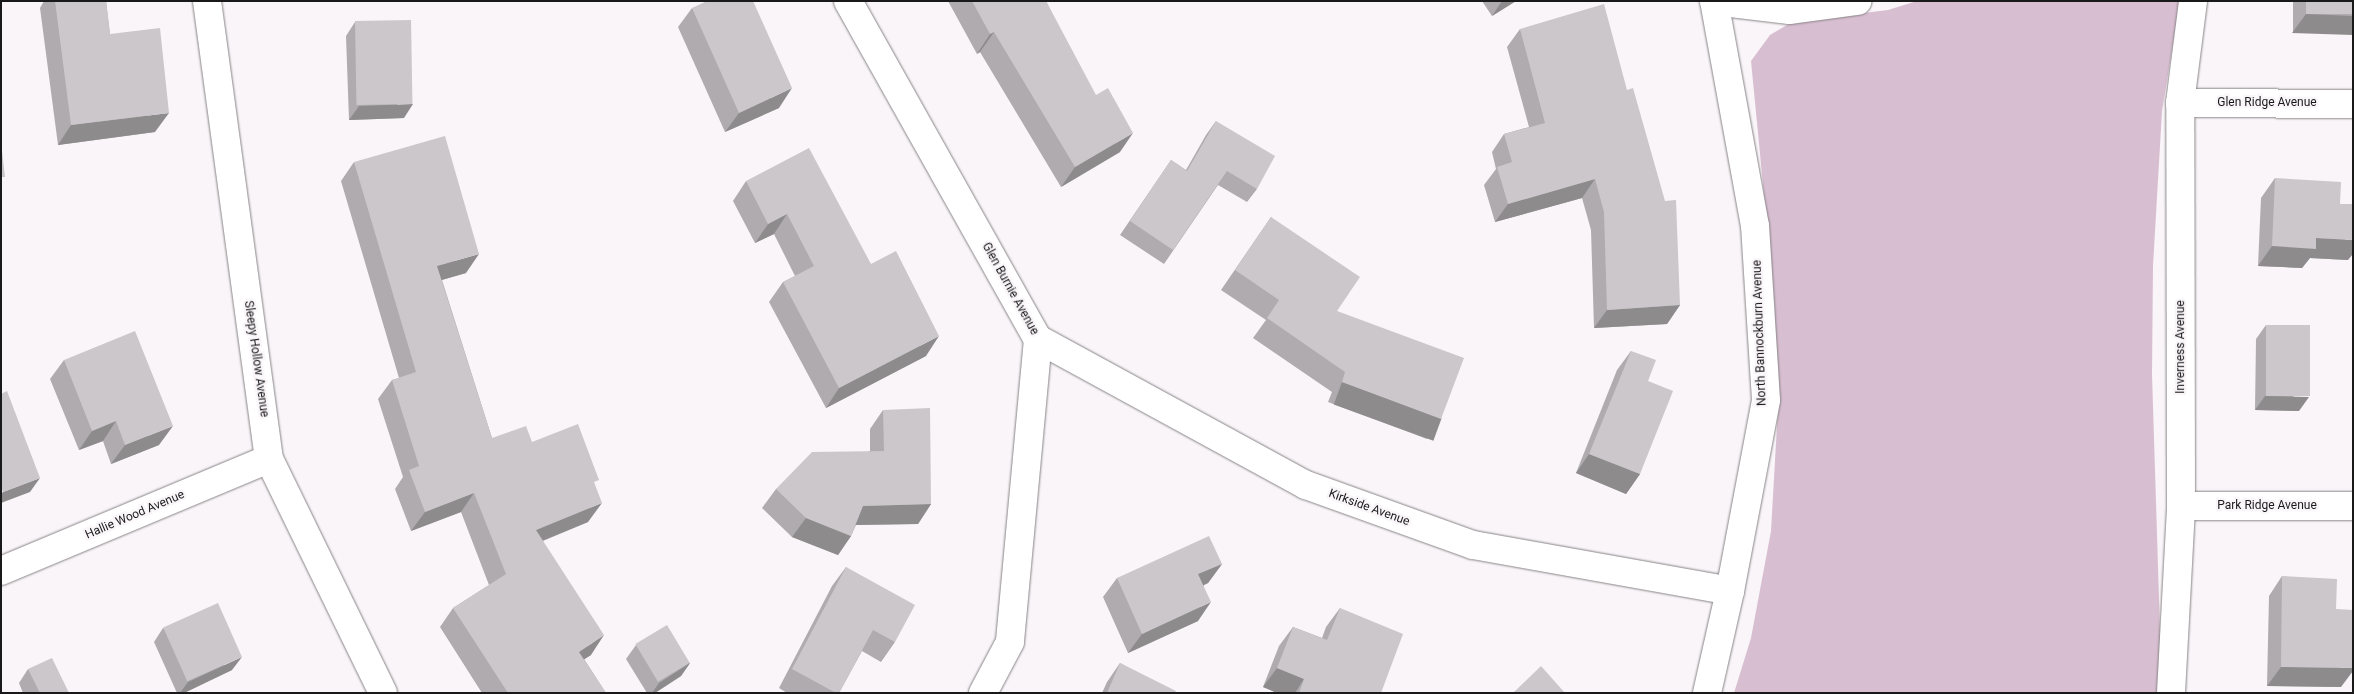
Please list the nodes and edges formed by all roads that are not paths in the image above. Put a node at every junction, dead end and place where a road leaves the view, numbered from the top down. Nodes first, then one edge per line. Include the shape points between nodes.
1 (207, 1) edge
2 (848, 1) edge
3 (1857, 1) edge
4 (2193, 1) edge
5 (1714, 2) edge
6 (2180, 103) junction
7 (2353, 104) edge
8 (1038, 339) junction
9 (269, 459) junction
10 (2181, 506) junction
11 (2353, 506) edge
12 (1, 571) edge
13 (1730, 591) junction
14 (383, 693) edge
15 (982, 693) edge
16 (1707, 693) edge
17 (2171, 693) edge

1 - 9 street, Sleepy Hollow Avenue
2 - 8 street, Glen Burnie Avenue
3 - 5 street via 1789,10
4 - 6 street, Inverness Avenue
5 - 13 street, North Bannockburn Avenue via 1756,226 1766,400
6 - 7 street, Glen Ridge Avenue
6 - 10 street, Inverness Avenue
8 - 13 street, Kirkside Avenue via 1315,488 1473,545
8 - 15 street, Glen Burnie Avenue via 1010,642
9 - 12 street, Hallie Wood Avenue
9 - 14 street, Sleepy Hollow Avenue
10 - 11 street, Park Ridge Avenue
10 - 17 street, Inverness Avenue
13 - 16 street, North Bannockburn Avenue

